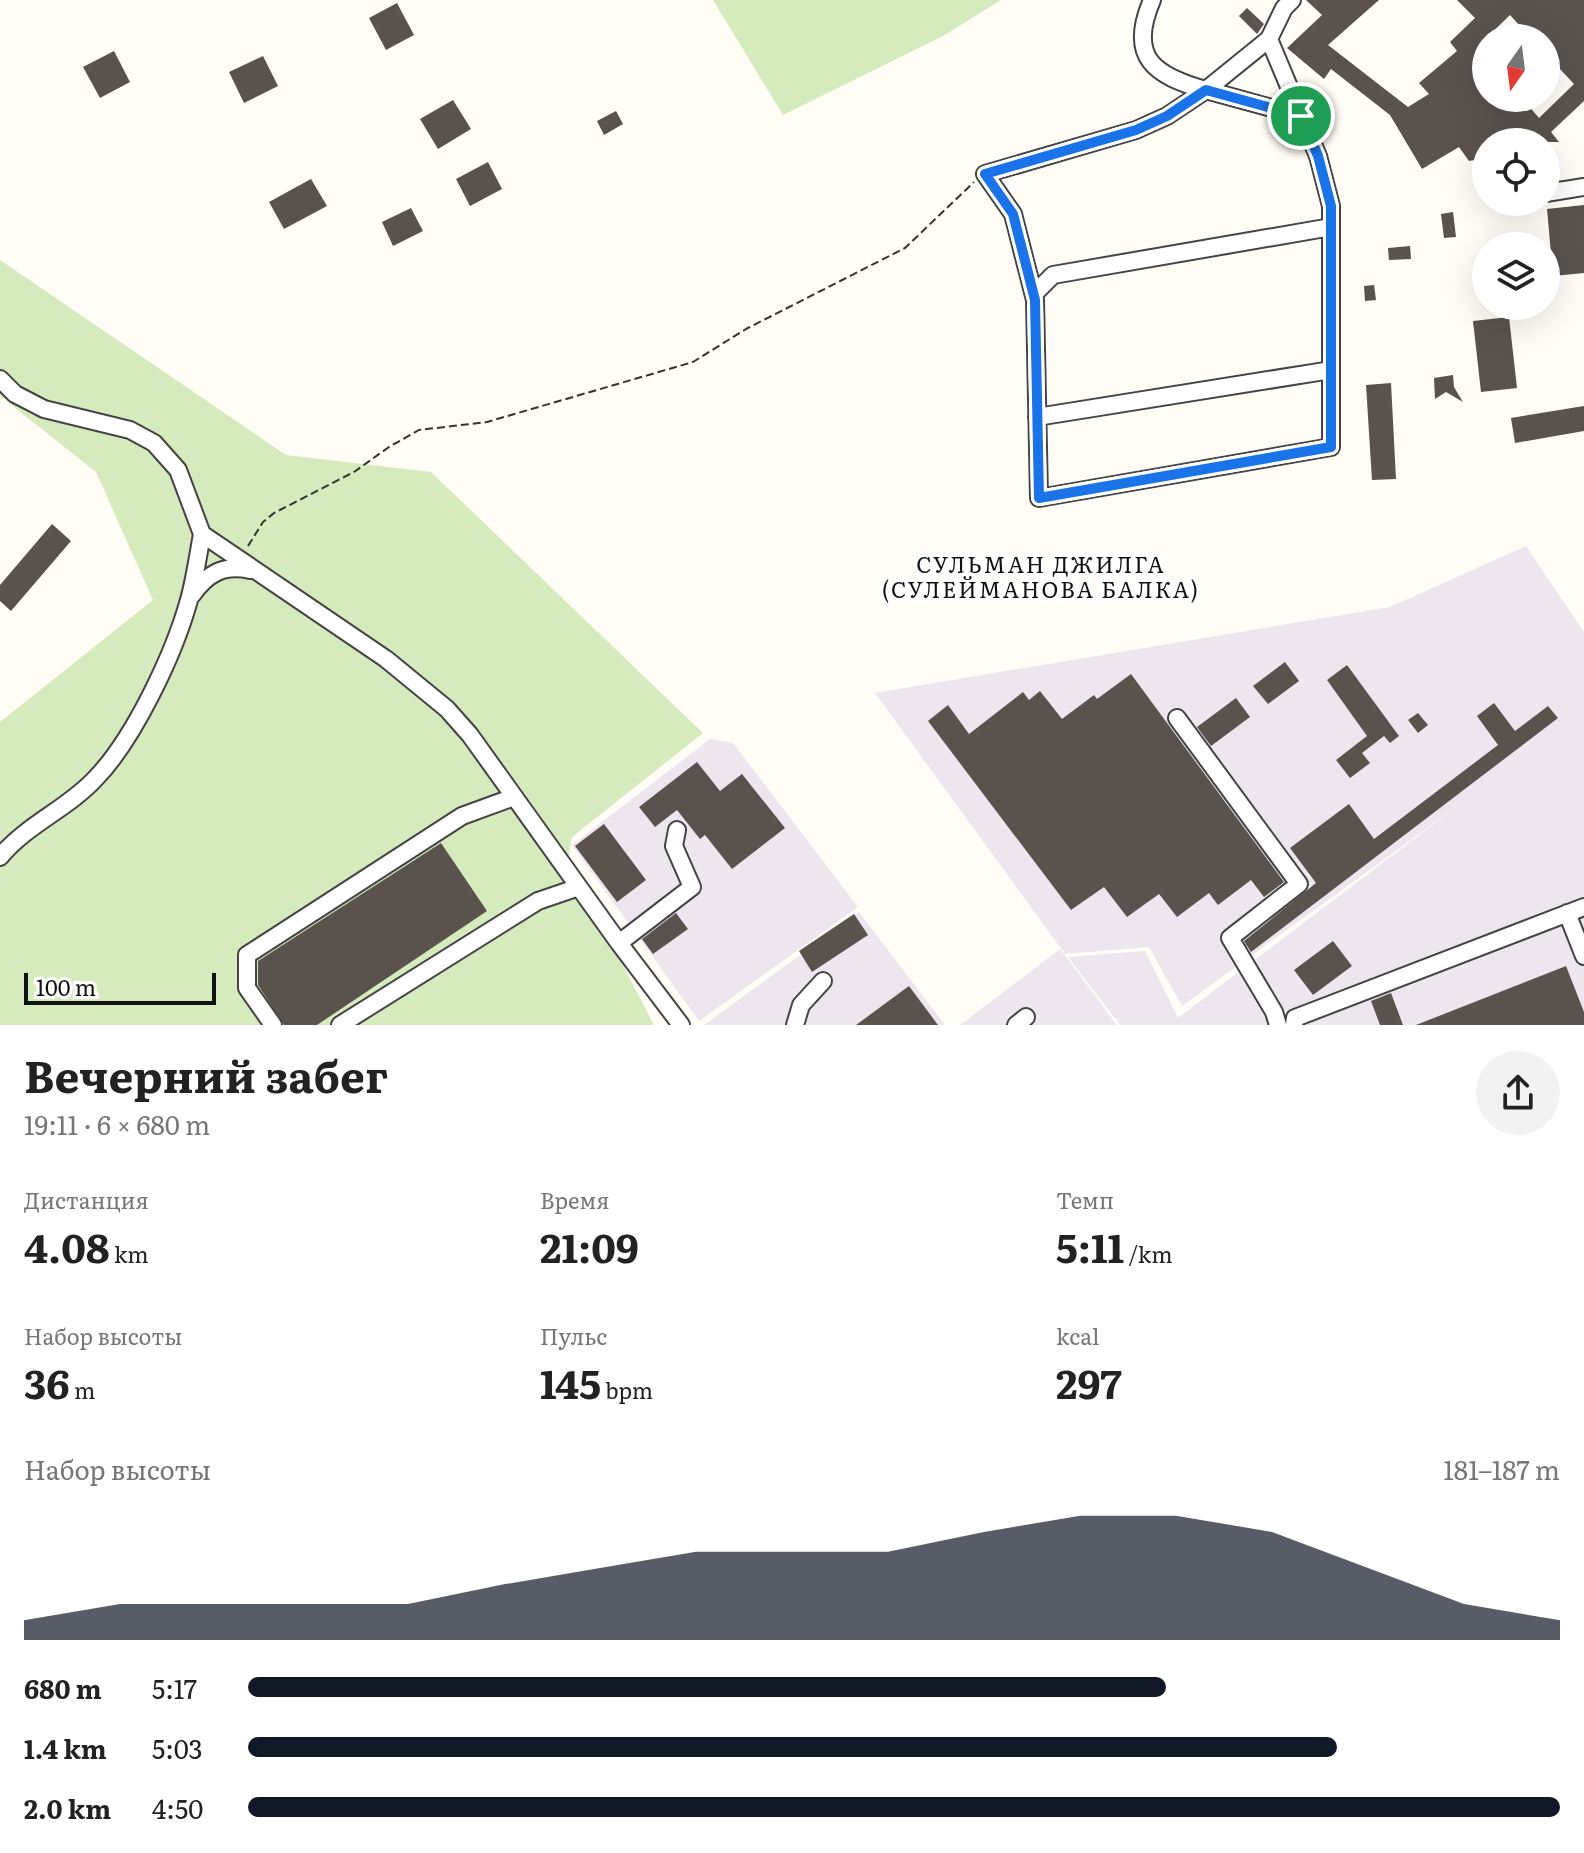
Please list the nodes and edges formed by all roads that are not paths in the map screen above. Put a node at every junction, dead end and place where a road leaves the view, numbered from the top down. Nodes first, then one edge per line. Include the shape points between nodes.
1 (1152, 0) edge
2 (1292, 0) edge
3 (1269, 39) junction
4 (1206, 90) junction
5 (1301, 116) junction
6 (1584, 187) edge
7 (1560, 191) edge
8 (1331, 227) junction
9 (1034, 294) junction
10 (1331, 370) junction
11 (0, 379) edge
12 (1037, 417) junction
13 (202, 534) junction
14 (257, 572) junction
15 (189, 599) junction
16 (1177, 718) dead end
17 (514, 797) junction
18 (677, 830) dead end
19 (0, 857) edge
20 (579, 887) junction
21 (1584, 907) edge
22 (1567, 913) junction
23 (619, 943) junction
24 (1584, 956) edge
25 (823, 981) dead end
26 (273, 1025) edge
27 (340, 1025) edge
28 (681, 1025) edge
29 (795, 1025) edge
30 (1278, 1025) edge
31 (1294, 1025) edge

1 - 4 street via 1143,39 1153,66 1174,81
2 - 3 street
3 - 4 street
3 - 5 street
4 - 5 street
4 - 9 street via 1136,130 985,174 1013,214
5 - 8 street via 1318,156
6 - 7 street
8 - 9 street via 1053,275
8 - 10 street
9 - 12 street
10 - 12 street
10 - 12 street via 1331,447 1039,498
11 - 13 street via 44,409 130,430 154,443 178,470
13 - 14 street
13 - 15 street
14 - 15 street via 219,569
14 - 17 street via 437,700 470,735
15 - 19 street via 156,682 120,747 96,779
16 - 30 street via 1299,884 1230,938
17 - 20 street
17 - 26 street via 462,816 247,955 247,988
18 - 23 street via 674,846 692,887
20 - 23 street
20 - 27 street via 538,901
21 - 22 street
22 - 24 street
22 - 31 street via 1295,1018
23 - 28 street
25 - 29 street via 801,1005

